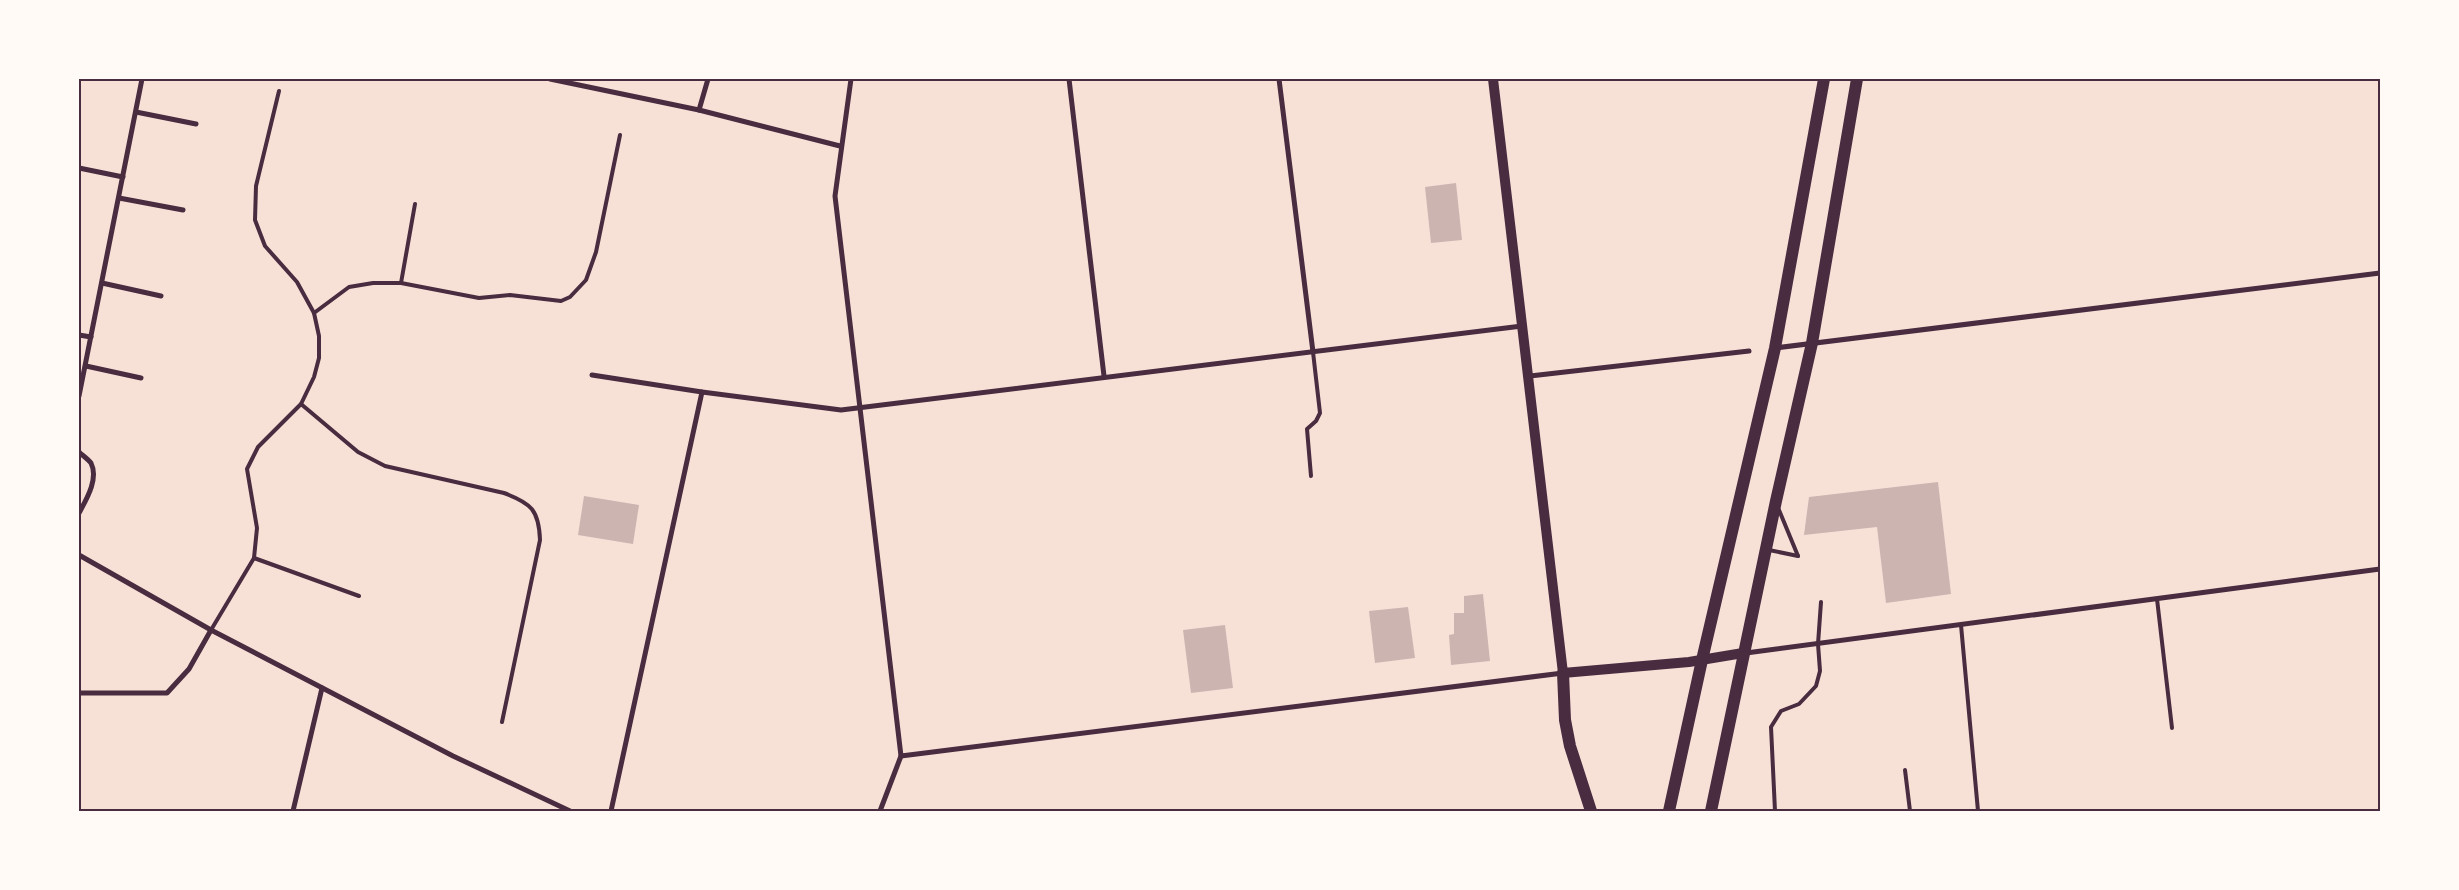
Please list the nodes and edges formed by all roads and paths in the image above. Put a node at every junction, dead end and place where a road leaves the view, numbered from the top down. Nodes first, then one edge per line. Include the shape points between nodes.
1 (142, 79) edge
2 (550, 79) edge
3 (708, 79) edge
4 (851, 79) edge
5 (1069, 79) edge
6 (1279, 79) edge
7 (1493, 79) edge
8 (1824, 79) edge
9 (1857, 79) edge
10 (279, 90) dead end
11 (699, 110) junction
12 (136, 112) junction
13 (196, 124) dead end
14 (620, 136) dead end
15 (840, 146) junction
16 (79, 168) edge
17 (123, 177) junction
18 (119, 198) junction
19 (415, 204) dead end
20 (183, 210) dead end
21 (2380, 273) edge
22 (401, 282) junction
23 (102, 283) junction
24 (161, 296) dead end
25 (314, 313) junction
26 (1523, 326) junction
27 (79, 335) edge
28 (91, 337) junction
29 (1812, 343) junction
30 (1775, 348) junction
31 (1749, 350) dead end
32 (1313, 352) junction
33 (86, 366) junction
34 (592, 375) dead end
35 (1104, 376) junction
36 (1530, 376) junction
37 (141, 378) dead end
38 (702, 392) junction
39 (79, 396) edge
40 (301, 404) junction
41 (860, 407) junction
42 (79, 452) edge
43 (1311, 476) dead end
44 (1776, 501) junction
45 (79, 513) edge
46 (1766, 549) junction
47 (79, 554) edge
48 (254, 558) junction
49 (2380, 569) edge
50 (359, 596) dead end
51 (2157, 599) junction
52 (1821, 602) dead end
53 (1961, 625) junction
54 (211, 630) junction
55 (1818, 644) junction
56 (1743, 653) junction
57 (1702, 660) junction
58 (1563, 673) junction
59 (322, 688) junction
60 (79, 693) edge
61 (502, 722) dead end
62 (2172, 728) dead end
63 (901, 756) junction
64 (1905, 770) dead end
65 (293, 811) edge
66 (570, 811) edge
67 (611, 811) edge
68 (880, 811) edge
69 (1590, 811) edge
70 (1669, 811) edge
71 (1711, 811) edge
72 (1774, 811) edge
73 (1910, 811) edge
74 (1978, 811) edge

1 - 12 street
2 - 11 street
3 - 11 street
4 - 15 street
5 - 35 street
6 - 32 street
7 - 26 main road
8 - 30 main road
9 - 29 main road
10 - 25 lane via 256,186 256,220 265,246 297,282
11 - 15 street
12 - 13 street
12 - 17 street
14 - 22 lane via 596,252 586,280 570,297 561,301 510,295 479,298
15 - 41 street via 835,196
16 - 17 street
17 - 18 street
18 - 20 street
18 - 23 street
19 - 22 lane
21 - 29 street
22 - 25 lane via 349,288
23 - 24 street
23 - 28 street
25 - 40 lane via 320,358
26 - 32 street
26 - 36 main road
27 - 28 street
28 - 33 street
29 - 30 street
29 - 44 main road
30 - 57 main road
31 - 36 street
32 - 35 street
32 - 43 lane via 1320,408 1318,418 1308,429
33 - 37 street
33 - 39 street
34 - 38 street
35 - 41 street
36 - 58 main road
38 - 41 street via 841,410
38 - 67 street
40 - 48 lane via 258,447 248,469 257,528
40 - 61 lane via 358,452 385,466 504,493 531,507 536,514 540,540
41 - 63 street
42 - 45 street via 90,463 92,477 90,493
44 - 46 main road
44 - 46 lane via 1798,556
46 - 56 main road
47 - 54 street
48 - 50 lane
48 - 54 lane
49 - 51 street
51 - 53 street
51 - 62 lane
52 - 55 lane
53 - 55 street
53 - 74 lane
54 - 59 street
54 - 60 street via 189,669 167,693
55 - 56 street
55 - 72 lane via 1820,671 1816,686 1799,704 1781,711 1772,727
56 - 57 main road
56 - 71 main road
57 - 58 main road
57 - 70 main road
58 - 63 street
58 - 69 main road via 1570,746
59 - 65 street
59 - 66 street via 453,756
63 - 68 street
64 - 73 lane

